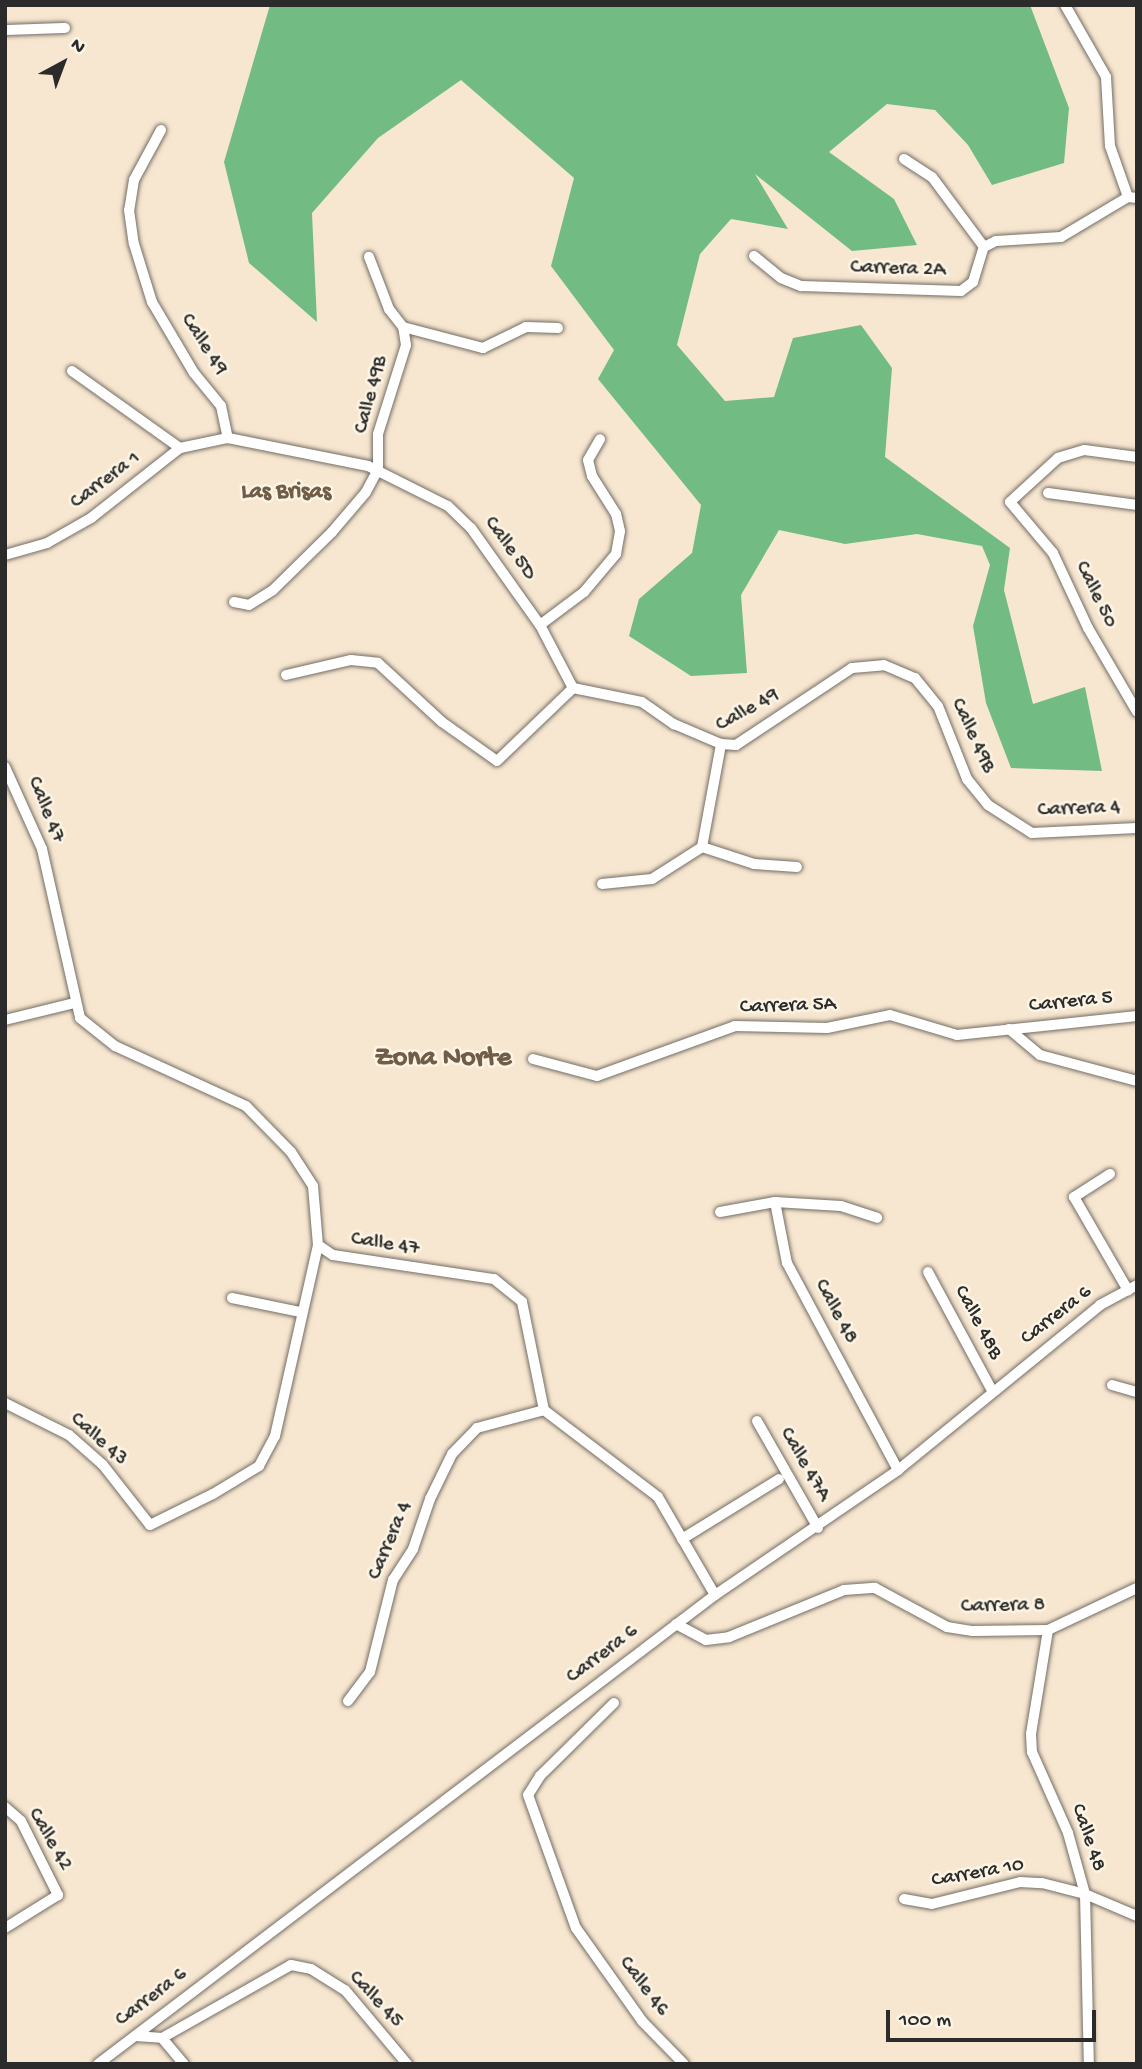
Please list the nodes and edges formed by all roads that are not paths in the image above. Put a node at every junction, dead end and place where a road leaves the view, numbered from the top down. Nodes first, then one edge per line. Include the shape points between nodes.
1 (1065, 5) edge
2 (65, 28) dead end
3 (5, 30) edge
4 (161, 130) dead end
5 (904, 159) dead end
6 (1132, 197) edge
7 (984, 247) junction
8 (754, 256) dead end
9 (369, 257) dead end
10 (403, 327) junction
11 (558, 328) dead end
12 (72, 371) dead end
13 (228, 438) junction
14 (600, 439) dead end
15 (180, 448) junction
16 (1137, 457) edge
17 (377, 469) junction
18 (1048, 493) dead end
19 (1137, 505) edge
20 (5, 555) edge
21 (234, 603) dead end
22 (540, 625) junction
23 (884, 666) joint
24 (286, 675) dead end
25 (573, 688) junction
26 (1137, 712) edge
27 (721, 744) junction
28 (5, 767) edge
29 (988, 804) joint
30 (1137, 828) edge
31 (702, 847) junction
32 (797, 867) dead end
33 (602, 884) dead end
34 (75, 1003) junction
35 (1137, 1016) edge
36 (5, 1020) edge
37 (1009, 1029) junction
38 (533, 1059) dead end
39 (1137, 1081) edge
40 (1110, 1174) dead end
41 (775, 1202) junction
42 (720, 1212) dead end
43 (877, 1218) dead end
44 (318, 1245) junction
45 (928, 1272) dead end
46 (1132, 1288) edge
47 (232, 1298) dead end
48 (300, 1312) junction
49 (1112, 1385) dead end
50 (993, 1392) junction
51 (1137, 1392) edge
52 (5, 1403) edge
53 (544, 1410) junction
54 (757, 1421) dead end
55 (898, 1470) junction
56 (779, 1479) dead end
57 (818, 1528) junction
58 (682, 1539) junction
59 (1135, 1593) edge
60 (715, 1595) junction
61 (676, 1624) junction
62 (1048, 1630) junction
63 (348, 1701) dead end
64 (614, 1703) dead end
65 (5, 1807) edge
66 (1085, 1894) junction
67 (904, 1899) dead end
68 (1137, 1916) edge
69 (5, 1928) edge
70 (135, 2036) junction
71 (162, 2038) junction
72 (98, 2064) edge
73 (184, 2064) edge
74 (407, 2064) edge
75 (684, 2064) edge
76 (1089, 2064) edge

1 - 6 street via 1105,77 1110,146
2 - 3 street
4 - 13 street, Calle 49 via 134,180 128,211 134,244 152,302 194,373 221,406
5 - 7 street via 938,184
6 - 7 street via 1061,237 996,240
7 - 8 street, Carrera 2A via 973,282 961,291 801,286 781,278
9 - 10 street via 389,309
10 - 11 street via 483,348 526,327
10 - 17 street, Calle 49B via 406,345 378,434
12 - 15 street
13 - 15 street, Carrera 1
13 - 17 street
14 - 22 street via 589,460 592,475 616,514 620,531 616,554 584,592
15 - 20 street, Carrera 1 via 91,518 47,543
16 - 26 street, Calle 50 via 1084,450 1058,458 1010,502 1053,553 1088,628
17 - 21 street via 366,492 332,532 273,590 249,605
17 - 22 street, Calle 5D via 448,506 471,528
18 - 19 street
22 - 25 street, Calle 5D
23 - 27 street, Calle 49 via 852,668 736,745
23 - 29 street, Calle 49B via 915,678 938,706 967,779
24 - 25 street via 351,660 378,663 442,722 497,761
25 - 27 street via 642,702 674,724
27 - 31 street, Calle 49
28 - 34 street, Calle 47 via 42,849
29 - 30 street, Carrera 4 via 1032,834
31 - 32 street via 754,863
31 - 33 street via 652,879
34 - 36 street
34 - 44 street, Calle 47 via 80,1018 115,1046 246,1106 291,1152 313,1185
35 - 37 street, Carrera 5
37 - 38 street, Carrera 5A via 957,1035 890,1015 827,1028 735,1026 597,1076
37 - 39 street via 1040,1055
40 - 46 street via 1074,1197
41 - 42 street
41 - 43 street via 841,1206
41 - 55 street, Calle 48 via 788,1263
44 - 48 street
44 - 53 street, Calle 47 via 345,1261 494,1279 522,1302
45 - 50 street, Calle 48B
46 - 50 street, Carrera 6 via 1100,1305
47 - 48 street
48 - 52 street, Calle 43 via 275,1436 259,1466 150,1525 103,1465 69,1435
49 - 51 street
50 - 55 street, Carrera 6
53 - 58 street via 645,1484
53 - 63 street, Carrera 4 via 477,1429 453,1454 430,1499 413,1549 393,1580 370,1672
54 - 57 street, Calle 47A
55 - 57 street, Carrera 6
56 - 58 street
57 - 60 street, Carrera 6
58 - 60 street
59 - 62 street, Carrera 8
60 - 61 street, Carrera 6
61 - 62 street, Carrera 8 via 706,1640 729,1637 844,1590 875,1588 947,1627
61 - 70 street, Carrera 6
62 - 66 street, Calle 48 via 1032,1752 1068,1833
64 - 75 street, Calle 46 via 540,1776 528,1795 576,1928 642,2021
65 - 69 street, Calle 42 via 21,1821 58,1895
66 - 67 street, Carrera 10 via 1020,1882 932,1904
66 - 68 street, Carrera 10
66 - 76 street, Calle 48
70 - 71 street
70 - 72 street, Carrera 6
71 - 73 street
71 - 74 street, Calle 45 via 291,1965 311,1969 345,1990

